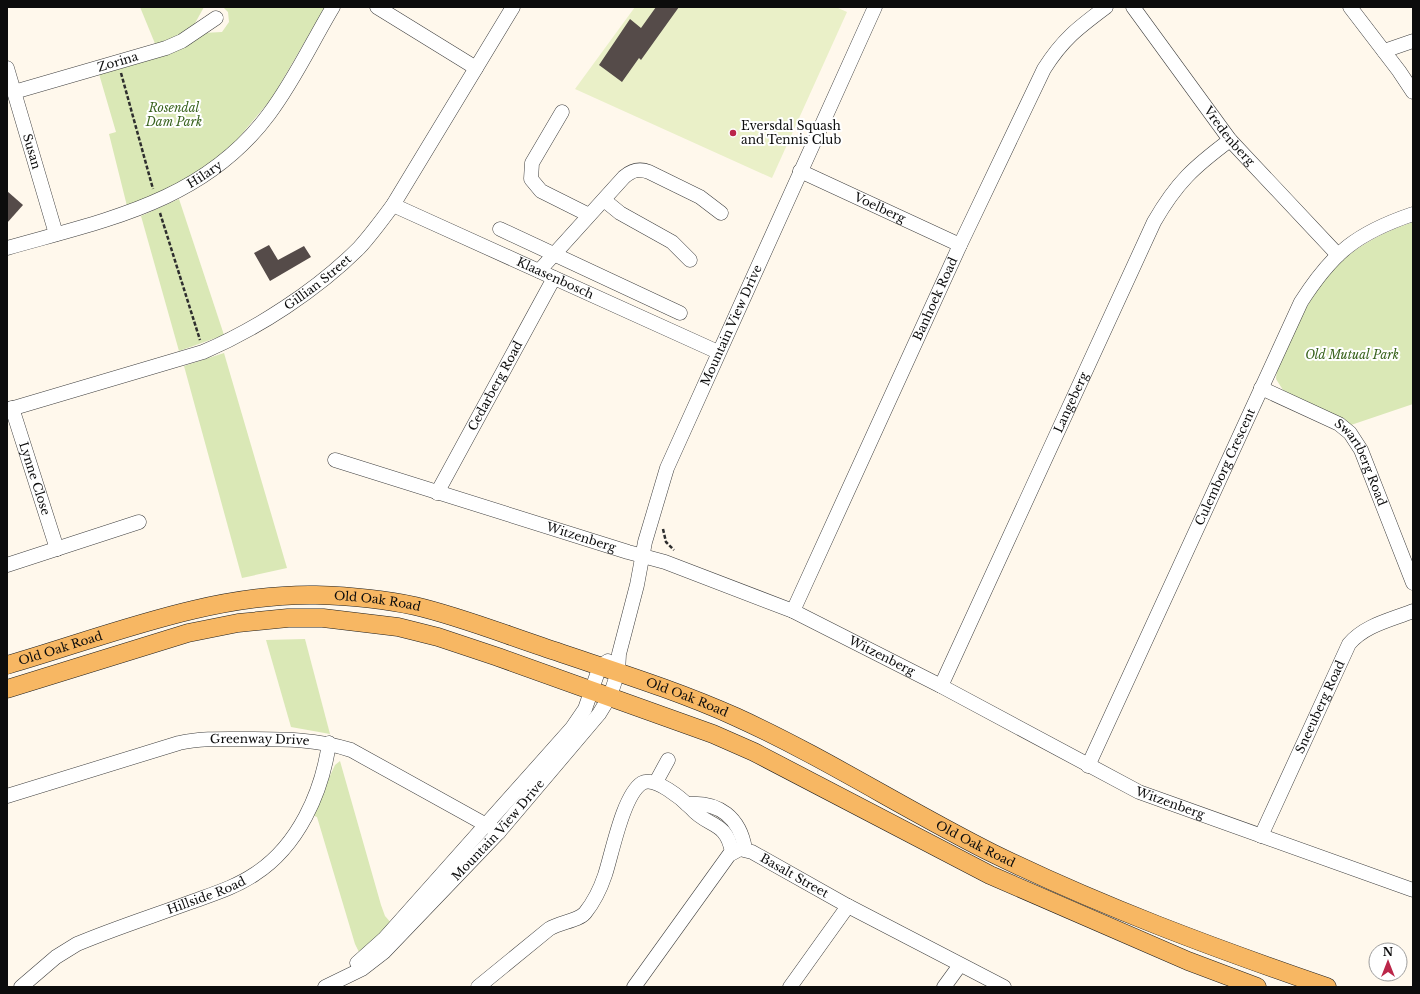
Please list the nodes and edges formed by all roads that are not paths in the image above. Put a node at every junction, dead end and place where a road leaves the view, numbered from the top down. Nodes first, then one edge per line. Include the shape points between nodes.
1 (333, 7) edge
2 (377, 7) edge
3 (513, 7) edge
4 (875, 7) edge
5 (1106, 7) edge
6 (1133, 7) edge
7 (1350, 7) edge
8 (216, 18) dead end
9 (1413, 41) edge
10 (1384, 51) junction
11 (7, 68) edge
12 (476, 68) junction
13 (14, 92) junction
14 (1413, 92) edge
15 (562, 112) dead end
16 (1230, 140) junction
17 (800, 171) junction
18 (604, 200) junction
19 (393, 205) junction
20 (721, 213) dead end
21 (1413, 214) edge
22 (589, 215) junction
23 (500, 229) dead end
24 (56, 234) junction
25 (960, 244) junction
26 (7, 248) edge
27 (554, 254) junction
28 (1338, 255) junction
29 (690, 260) dead end
30 (539, 271) junction
31 (554, 278) junction
32 (680, 313) dead end
33 (718, 352) junction
34 (1261, 388) junction
35 (9, 409) edge
36 (335, 460) dead end
37 (436, 493) junction
38 (139, 522) dead end
39 (57, 549) junction
40 (642, 556) junction
41 (7, 564) edge
42 (1413, 582) edge
43 (793, 611) junction
44 (1413, 611) edge
45 (619, 654) junction
46 (7, 665) edge
47 (600, 666) junction
48 (618, 672) junction
49 (941, 686) junction
50 (7, 689) edge
51 (591, 689) junction
52 (610, 696) junction
53 (329, 743) junction
54 (668, 760) dead end
55 (1088, 766) junction
56 (656, 782) junction
57 (7, 796) edge
58 (486, 824) junction
59 (499, 832) junction
60 (1261, 836) junction
61 (738, 851) junction
62 (1413, 890) edge
63 (848, 906) junction
64 (960, 965) junction
65 (341, 979) junction
66 (483, 986) edge
67 (21, 987) edge
68 (325, 987) edge
69 (634, 987) edge
70 (790, 987) edge
71 (944, 987) edge
72 (1004, 987) edge
73 (1257, 987) edge
74 (1327, 987) edge

1 - 24 street, Hilary via 270,114 215,168 157,202
2 - 12 street
3 - 12 street, Gillian Street
4 - 17 street, Mountain View Drive
5 - 25 street, Banhoek Road via 1058,47 1044,69
6 - 16 street, Vredenberg
7 - 10 street
8 - 13 street, Zorina via 182,41 166,48
9 - 10 street
10 - 14 street
11 - 13 street, Susan
12 - 19 street, Gillian Street
13 - 24 street, Susan
15 - 22 street via 532,163 531,179 540,191
16 - 28 street, Vredenberg
16 - 49 street, Langeberg via 1191,170 1168,198 1154,222
17 - 25 street, Voelberg
17 - 33 street, Mountain View Drive
18 - 20 street via 629,173 644,170 700,197
18 - 22 street
18 - 29 street via 620,213 672,242
19 - 30 street, Klaasenbosch
19 - 35 street, Gillian Street via 360,247 345,261 311,288 239,337 203,352
21 - 28 street, Culemborg Crescent via 1370,231
22 - 27 street
23 - 27 street
24 - 26 street, Hilary
25 - 43 street, Banhoek Road
27 - 30 street
27 - 32 street
28 - 34 street, Culemborg Crescent via 1301,302
30 - 31 street, Klaasenbosch
31 - 33 street, Klaasenbosch
31 - 37 street, Cedarberg Road
33 - 40 street, Mountain View Drive via 666,468
34 - 42 street, Swartberg Road via 1339,424 1350,433 1361,450
34 - 55 street, Culemborg Crescent
35 - 39 street, Lynne Close
36 - 37 street, Witzenberg
37 - 40 street, Witzenberg
38 - 39 street
39 - 41 street
40 - 43 street, Witzenberg via 673,565
40 - 45 street, Mountain View Drive
43 - 49 street, Witzenberg
44 - 60 street, Sneeuberg Road via 1368,628 1349,644
45 - 47 street
45 - 48 street, Mountain View Drive
46 - 47 main road, Old Oak Road via 182,613 270,597 315,595 414,606
47 - 48 main road, Old Oak Road
47 - 51 street, Mountain View Drive
48 - 52 street, Mountain View Drive
48 - 74 main road, Old Oak Road via 737,717 991,852 1127,913
49 - 55 street, Witzenberg
50 - 51 main road, Old Oak Road via 188,633 238,623 288,618 323,618 398,627 438,637
51 - 52 main road, Old Oak Road
51 - 58 street, Mountain View Drive via 584,709 572,728
52 - 59 street, Mountain View Drive via 587,730
52 - 73 main road, Old Oak Road via 754,752 990,875 1188,961
53 - 57 street, Greenway Drive via 292,739 188,741
53 - 58 street, Greenway Drive via 358,754
53 - 67 street, Hillside Road via 324,771 302,823 266,866 232,887 77,944 56,957
54 - 56 street
55 - 60 street, Witzenberg via 1139,792
56 - 61 street via 687,804 710,805 732,818 742,832
56 - 66 street via 643,783 633,793 624,811 604,877 584,914 549,929
58 - 59 street, Greenway Drive
58 - 65 street, Mountain View Drive via 385,938
59 - 65 street, Mountain View Drive via 384,952 362,969
60 - 62 street, Witzenberg
61 - 63 street, Basalt Street
61 - 69 street
63 - 64 street, Basalt Street
63 - 70 street
64 - 71 street
64 - 72 street, Basalt Street
65 - 68 street, Mountain View Drive

